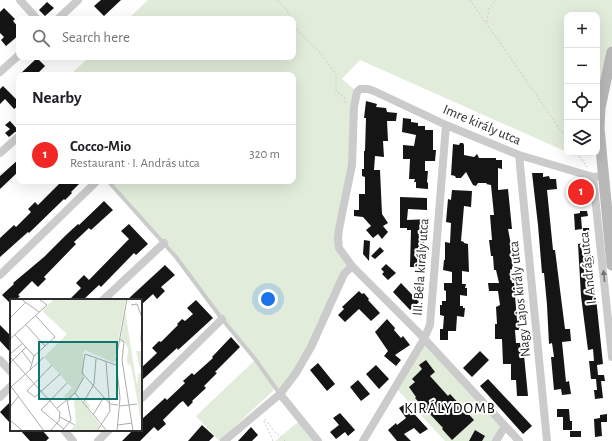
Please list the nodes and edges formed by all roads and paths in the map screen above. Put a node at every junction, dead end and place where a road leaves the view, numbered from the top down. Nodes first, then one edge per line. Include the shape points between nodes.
1 (20, 0) edge
2 (78, 0) edge
3 (277, 0) edge
4 (470, 0) edge
5 (496, 0) edge
6 (34, 16) edge
7 (61, 16) edge
8 (289, 16) edge
9 (487, 23) junction
10 (296, 29) edge
11 (612, 52) edge
12 (16, 58) edge
13 (0, 72) edge
14 (354, 107) junction
15 (446, 125) junction
16 (564, 135) edge
17 (16, 139) edge
18 (0, 153) edge
19 (519, 155) junction
20 (580, 156) edge
21 (598, 176) junction
22 (94, 184) edge
23 (111, 184) edge
24 (164, 243) junction
25 (612, 265) edge
26 (352, 266) junction
27 (0, 274) edge
28 (103, 299) edge
29 (222, 319) junction
30 (424, 339) junction
31 (612, 357) edge
32 (0, 360) edge
33 (10, 371) edge
34 (10, 387) edge
35 (280, 394) junction
36 (0, 397) edge
37 (142, 398) edge
38 (505, 426) junction
39 (65, 431) edge
40 (108, 431) edge
41 (73, 441) edge
42 (98, 441) edge
43 (224, 441) edge
44 (273, 441) edge
45 (285, 441) edge
46 (318, 441) edge
47 (363, 441) edge
48 (496, 441) edge
49 (519, 441) edge
50 (547, 441) edge

1 - 6 street
2 - 7 street
3 - 8 path
4 - 9 path
5 - 9 path via 489,9
9 - 16 path
10 - 14 path via 319,51 336,74 336,91 344,97 346,104
11 - 21 main road via 600,108
12 - 13 street
14 - 15 street, Imre király utca via 357,92 360,89 368,89
14 - 26 street via 352,165 338,238 339,248
15 - 19 street, Imre király utca
15 - 30 street, III. Béla király utca via 430,325
17 - 18 street
19 - 21 street, Imre király utca
19 - 50 street, Nagy Lajos király utca
20 - 21 path
21 - 25 main road, I. András utca
31 -> 21 street, I. András utca
22 - 27 street
23 - 24 lane
24 - 28 street
24 - 29 lane
26 - 30 street
26 - 35 street via 344,274 311,347
29 - 35 lane
29 - 37 street
30 - 38 street
30 - 47 street, III. Béla király utca
32 - 33 street
34 - 36 street
35 - 43 street
35 - 46 street
38 - 48 street
38 - 49 street
39 - 41 street
40 - 42 street
44 - 45 path via 265,419

